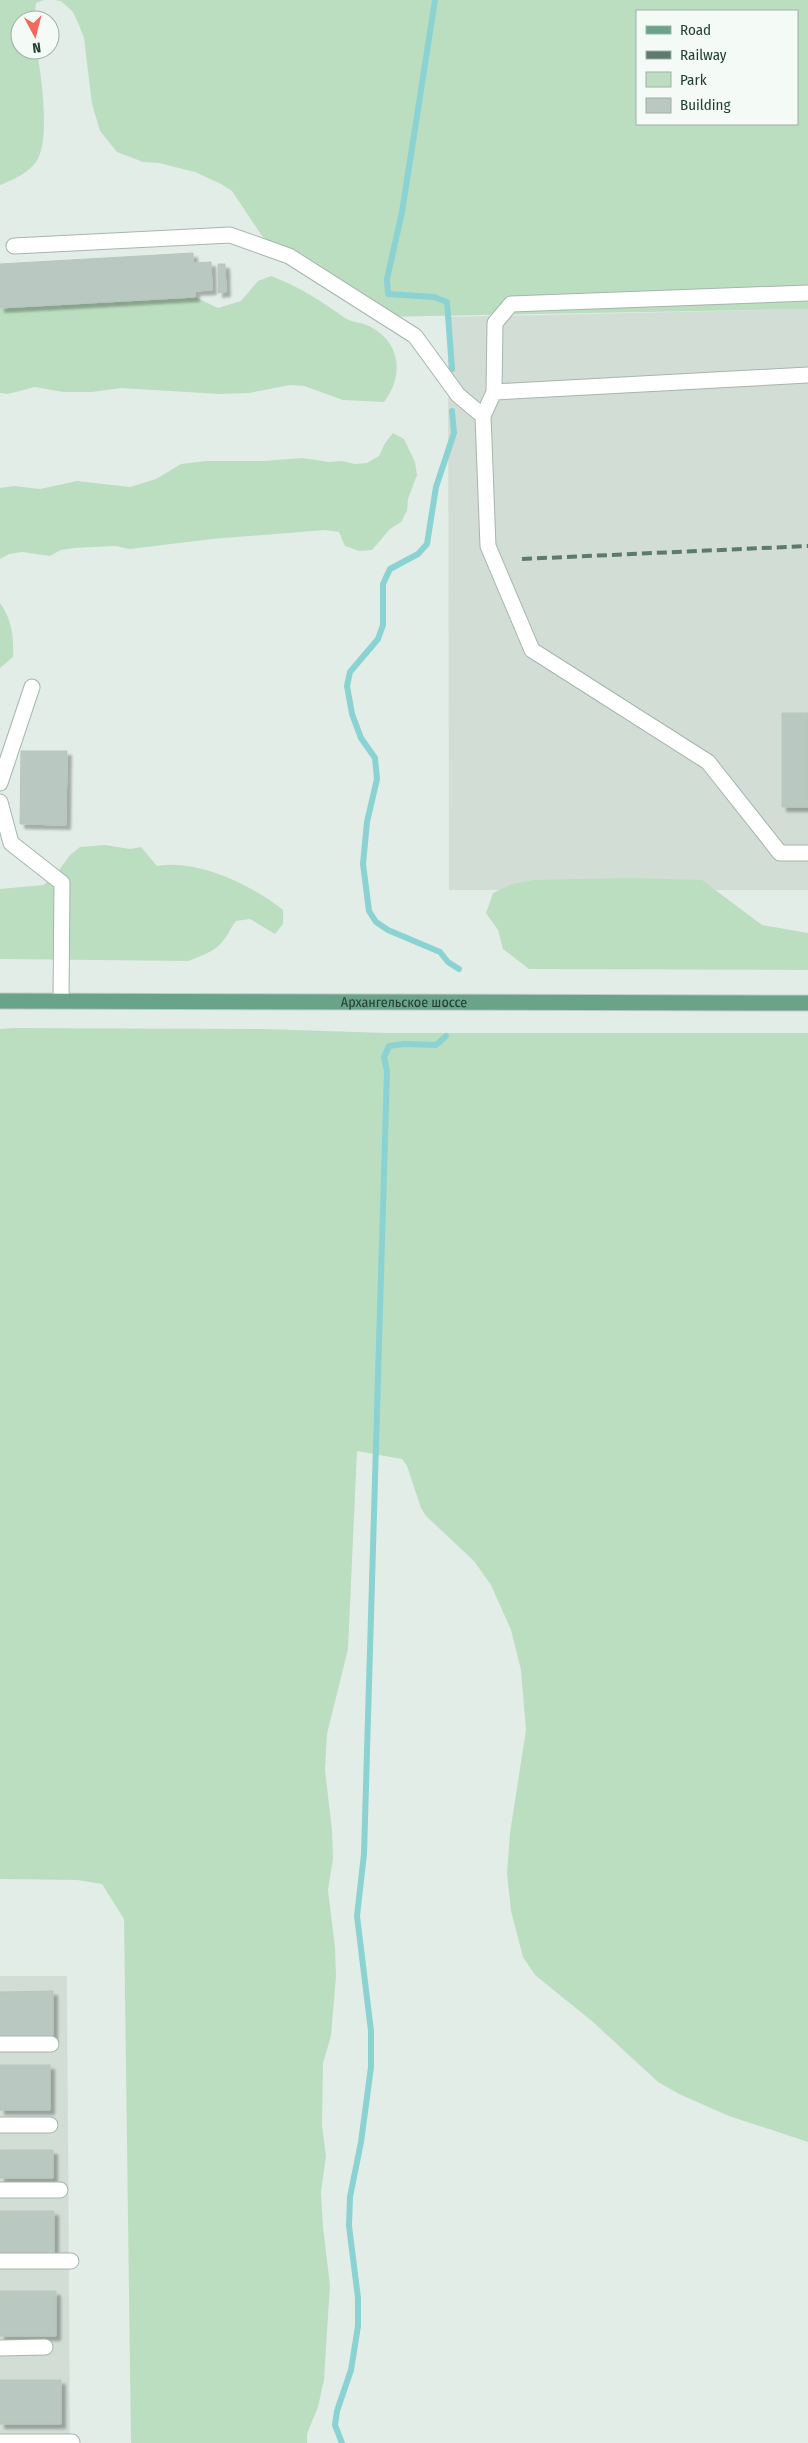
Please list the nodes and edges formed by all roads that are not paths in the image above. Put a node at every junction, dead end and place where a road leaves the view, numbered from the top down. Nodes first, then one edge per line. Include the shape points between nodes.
1 (14, 246) dead end
2 (808, 293) edge
3 (808, 374) edge
4 (494, 392) junction
5 (483, 416) junction
6 (32, 687) dead end
7 (0, 783) edge
8 (0, 802) edge
9 (808, 853) edge
10 (61, 1000) junction
11 (0, 1001) edge
12 (808, 1003) edge
13 (0, 2044) edge
14 (52, 2044) dead end
15 (0, 2125) edge
16 (50, 2125) dead end
17 (0, 2190) edge
18 (60, 2190) dead end
19 (0, 2261) edge
20 (70, 2261) dead end
21 (45, 2347) dead end
22 (0, 2348) edge
23 (0, 2442) edge
24 (72, 2442) edge

1 - 5 lane via 230,235 281,253 415,336 458,395
2 - 4 lane via 511,304 495,323
3 - 4 lane
4 - 5 lane
5 - 9 lane via 488,546 532,650 708,762 780,853
6 - 7 lane
8 - 10 lane via 10,843 62,883
10 - 11 main road, Архангельское шоссе
10 - 12 main road, Архангельское шоссе
13 - 14 lane
15 - 16 lane
17 - 18 lane
19 - 20 lane
21 - 22 lane
23 - 24 lane

